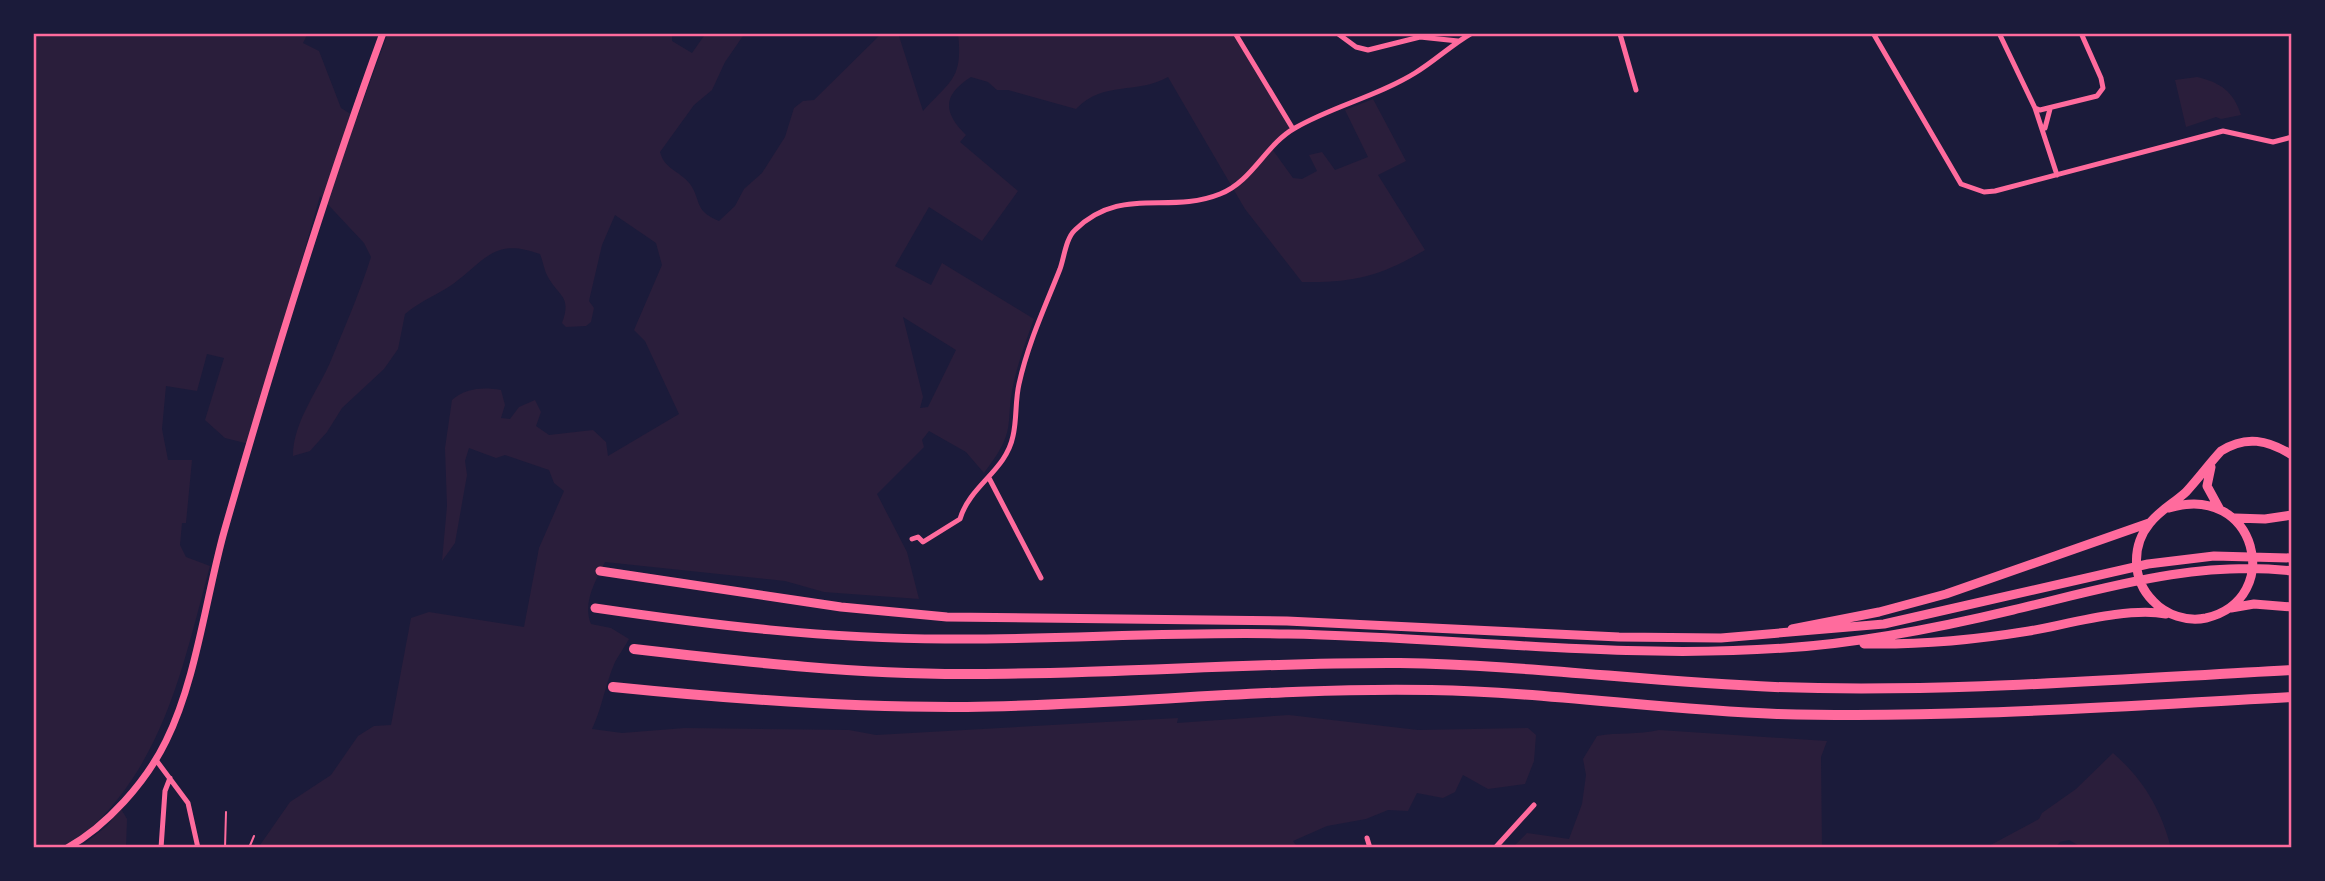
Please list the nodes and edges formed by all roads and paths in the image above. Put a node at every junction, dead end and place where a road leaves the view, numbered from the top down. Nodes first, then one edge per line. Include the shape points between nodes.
1 (383, 33) edge
2 (1235, 33) edge
3 (1337, 33) edge
4 (1449, 33) edge
5 (1472, 33) edge
6 (1619, 33) edge
7 (1873, 33) edge
8 (1999, 33) edge
9 (2081, 33) edge
10 (1458, 41) junction
11 (1636, 90) dead end
12 (2035, 108) junction
13 (2050, 109) junction
14 (1293, 129) junction
15 (2045, 131) junction
16 (2292, 138) edge
17 (2057, 175) junction
18 (2292, 455) edge
19 (2214, 459) junction
20 (989, 478) junction
21 (2169, 508) junction
22 (2220, 508) junction
23 (2292, 514) edge
24 (2235, 518) junction
25 (2149, 523) junction
26 (912, 539) dead end
27 (2292, 558) edge
28 (600, 571) dead end
29 (2292, 571) edge
30 (1041, 578) dead end
31 (2292, 607) edge
32 (595, 608) dead end
33 (2229, 608) junction
34 (2172, 615) junction
35 (1754, 637) junction
36 (1845, 643) junction
37 (634, 649) dead end
38 (2292, 670) edge
39 (613, 687) dead end
40 (2292, 697) edge
41 (156, 761) junction
42 (170, 778) junction
43 (1534, 805) dead end
44 (226, 812) dead end
45 (254, 835) dead end
46 (1367, 838) dead end
47 (67, 848) edge
48 (161, 848) edge
49 (198, 848) edge
50 (225, 848) edge
51 (249, 848) edge
52 (1370, 848) edge
53 (1495, 848) edge

1 - 41 main road via 331,176 224,533 178,715
2 - 14 street
3 - 10 street via 1368,50 1420,37
4 - 10 street
5 - 10 street
6 - 11 street
7 - 17 street via 1961,184 1972,190 1995,191
8 - 12 street
9 - 13 street via 2103,88 2097,96
10 - 14 street via 1415,73
12 - 13 street
12 - 15 street
13 - 15 street
14 - 20 street via 1240,182 1220,194 1184,202 1116,204 1072,232 1029,344 1018,386 1013,437
15 - 17 street
16 - 17 street via 2273,142 2223,131
18 - 19 highway via 2271,443 2247,440 2231,445
19 - 21 highway
19 - 22 highway via 2207,486
20 - 26 street via 965,503 960,519 923,542 918,537
20 - 30 street
21 - 22 highway via 2194,503
21 - 25 highway
22 - 24 highway
23 - 24 highway
24 - 33 highway via 2250,543 2253,564 2248,586
25 - 34 highway via 2141,537 2136,567 2147,596
25 - 35 highway via 1946,593 1879,612
27 - 35 highway via 2233,556 2148,564 1884,624
28 - 35 highway via 841,607 947,617 1287,621 1619,637
29 - 36 highway via 2232,568 2151,577
31 - 33 highway via 2254,604
32 - 36 highway via 726,626 944,639 1286,634 1583,650 1691,651
33 - 34 highway via 2202,619
34 - 36 highway via 2132,614 1914,645
37 - 38 highway via 900,673 1122,671 1286,662 1437,664 1836,688 1923,689
39 - 40 highway via 726,699 895,707 1280,691 1435,690 1839,715 2005,712
41 - 42 street
41 - 47 main road via 103,823
42 - 48 street
42 - 49 street via 188,803
43 - 53 street
44 - 50 path
45 - 51 path
46 - 52 street

